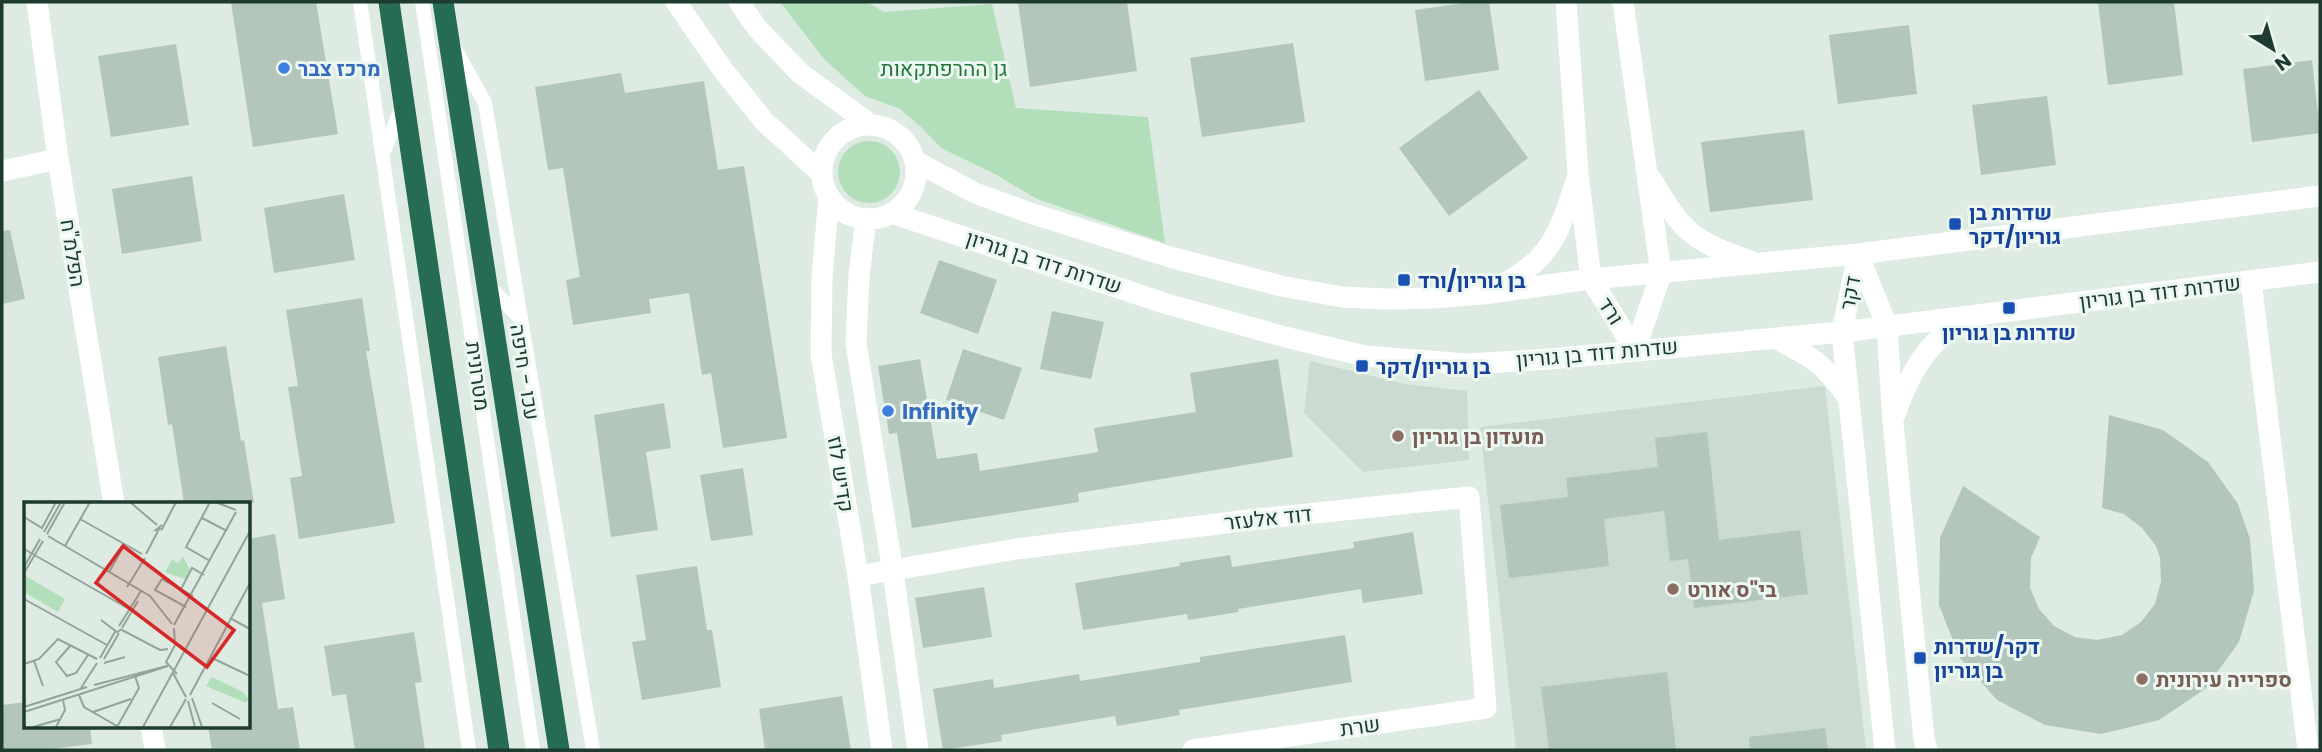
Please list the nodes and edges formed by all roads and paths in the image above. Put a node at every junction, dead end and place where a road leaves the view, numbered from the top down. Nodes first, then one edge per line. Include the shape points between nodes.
1 (37, 2) edge
2 (360, 2) edge
3 (389, 2) edge
4 (438, 2) edge
5 (676, 2) edge
6 (739, 2) edge
7 (1566, 2) edge
8 (1623, 2) edge
9 (447, 34) junction
10 (404, 103) junction
11 (872, 125) junction
12 (382, 155) junction
13 (58, 159) junction
14 (915, 161) junction
15 (2, 171) edge
16 (1647, 172) junction
17 (1578, 173) junction
18 (822, 174) junction
19 (829, 196) junction
20 (2320, 196) edge
21 (891, 213) junction
22 (866, 218) junction
23 (1858, 254) junction
24 (1755, 263) junction
25 (2320, 272) edge
26 (1661, 274) junction
27 (1591, 279) junction
28 (2250, 281) junction
29 (486, 283) junction
30 (1483, 294) junction
31 (1971, 315) junction
32 (521, 319) junction
33 (1887, 326) junction
34 (1842, 332) junction
35 (1773, 337) junction
36 (1635, 350) junction
37 (1849, 399) junction
38 (1893, 423) junction
39 (114, 502) edge
40 (893, 572) junction
41 (858, 576) junction
42 (1486, 708) joint
43 (151, 728) edge
44 (155, 750) edge
45 (469, 750) edge
46 (499, 750) edge
47 (533, 750) edge
48 (559, 750) edge
49 (593, 750) edge
50 (882, 750) edge
51 (918, 750) edge
52 (1193, 750) edge
53 (1885, 750) edge
54 (1927, 750) edge
55 (2308, 750) edge

1 - 13 street, הפלמ"ח
2 - 12 lane
3 - 10 highway
4 - 9 highway, עכו - חיפה
4 - 47 lane, מטרונית
5 - 18 street via 764,121
6 - 11 street via 800,73
7 - 17 street, ורד
8 - 16 street, ורד
9 - 29 highway, עכו - חיפה
9 - 32 lane via 485,103
10 - 12 lane
10 - 46 highway
11 - 14 street via 899,135
11 - 18 street via 856,126 836,139 824,158
12 - 45 lane
13 - 15 street
13 - 39 street, הפלמ"ח
14 - 21 street via 912,191
14 - 30 street, שדרות דוד בן גוריון via 975,193 1030,213 1281,286 1343,297
16 - 24 street via 1692,235
16 - 26 street, ורד
17 - 27 street, ורד
17 - 30 street via 1549,246 1522,274
18 - 19 street
19 - 22 street via 845,212
19 - 41 street, קדיש לוז via 821,354
20 - 23 street, שדרות דוד בן גוריון
21 - 22 street
21 - 36 street, שדרות דוד בן גוריון via 1167,304 1365,356 1467,364
22 - 40 street, קדיש לוז via 856,343
23 - 24 street, שדרות דוד בן גוריון
23 - 33 street, דקר
23 - 34 street, דקר
24 - 26 street, שדרות דוד בן גוריון
25 - 28 street, שדרות דוד בן גוריון
26 - 27 street, שדרות דוד בן גוריון
26 - 36 street, ורד
27 - 30 street, שדרות דוד בן גוריון
27 - 36 street, ורד
28 - 31 street, שדרות דוד בן גוריון
28 - 55 street
29 - 32 lane
29 - 48 highway, עכו - חיפה
31 - 33 street, שדרות דוד בן גוריון
31 - 38 street via 1930,346 1902,393
32 - 49 lane
33 - 34 street, שדרות דוד בן גוריון
33 - 38 street, דקר
34 - 35 street, שדרות דוד בן גוריון
34 - 37 street, דקר
35 - 36 street, שדרות דוד בן גוריון
35 - 37 street via 1825,367
37 - 53 street, דקר
38 - 54 street, דקר
40 - 41 street, דוד אלעזר
40 - 42 street, דוד אלעזר via 1016,549 1469,496
40 - 51 street, קדיש לוז
41 - 50 street, קדיש לוז
42 - 52 street, שרת
43 - 44 street

